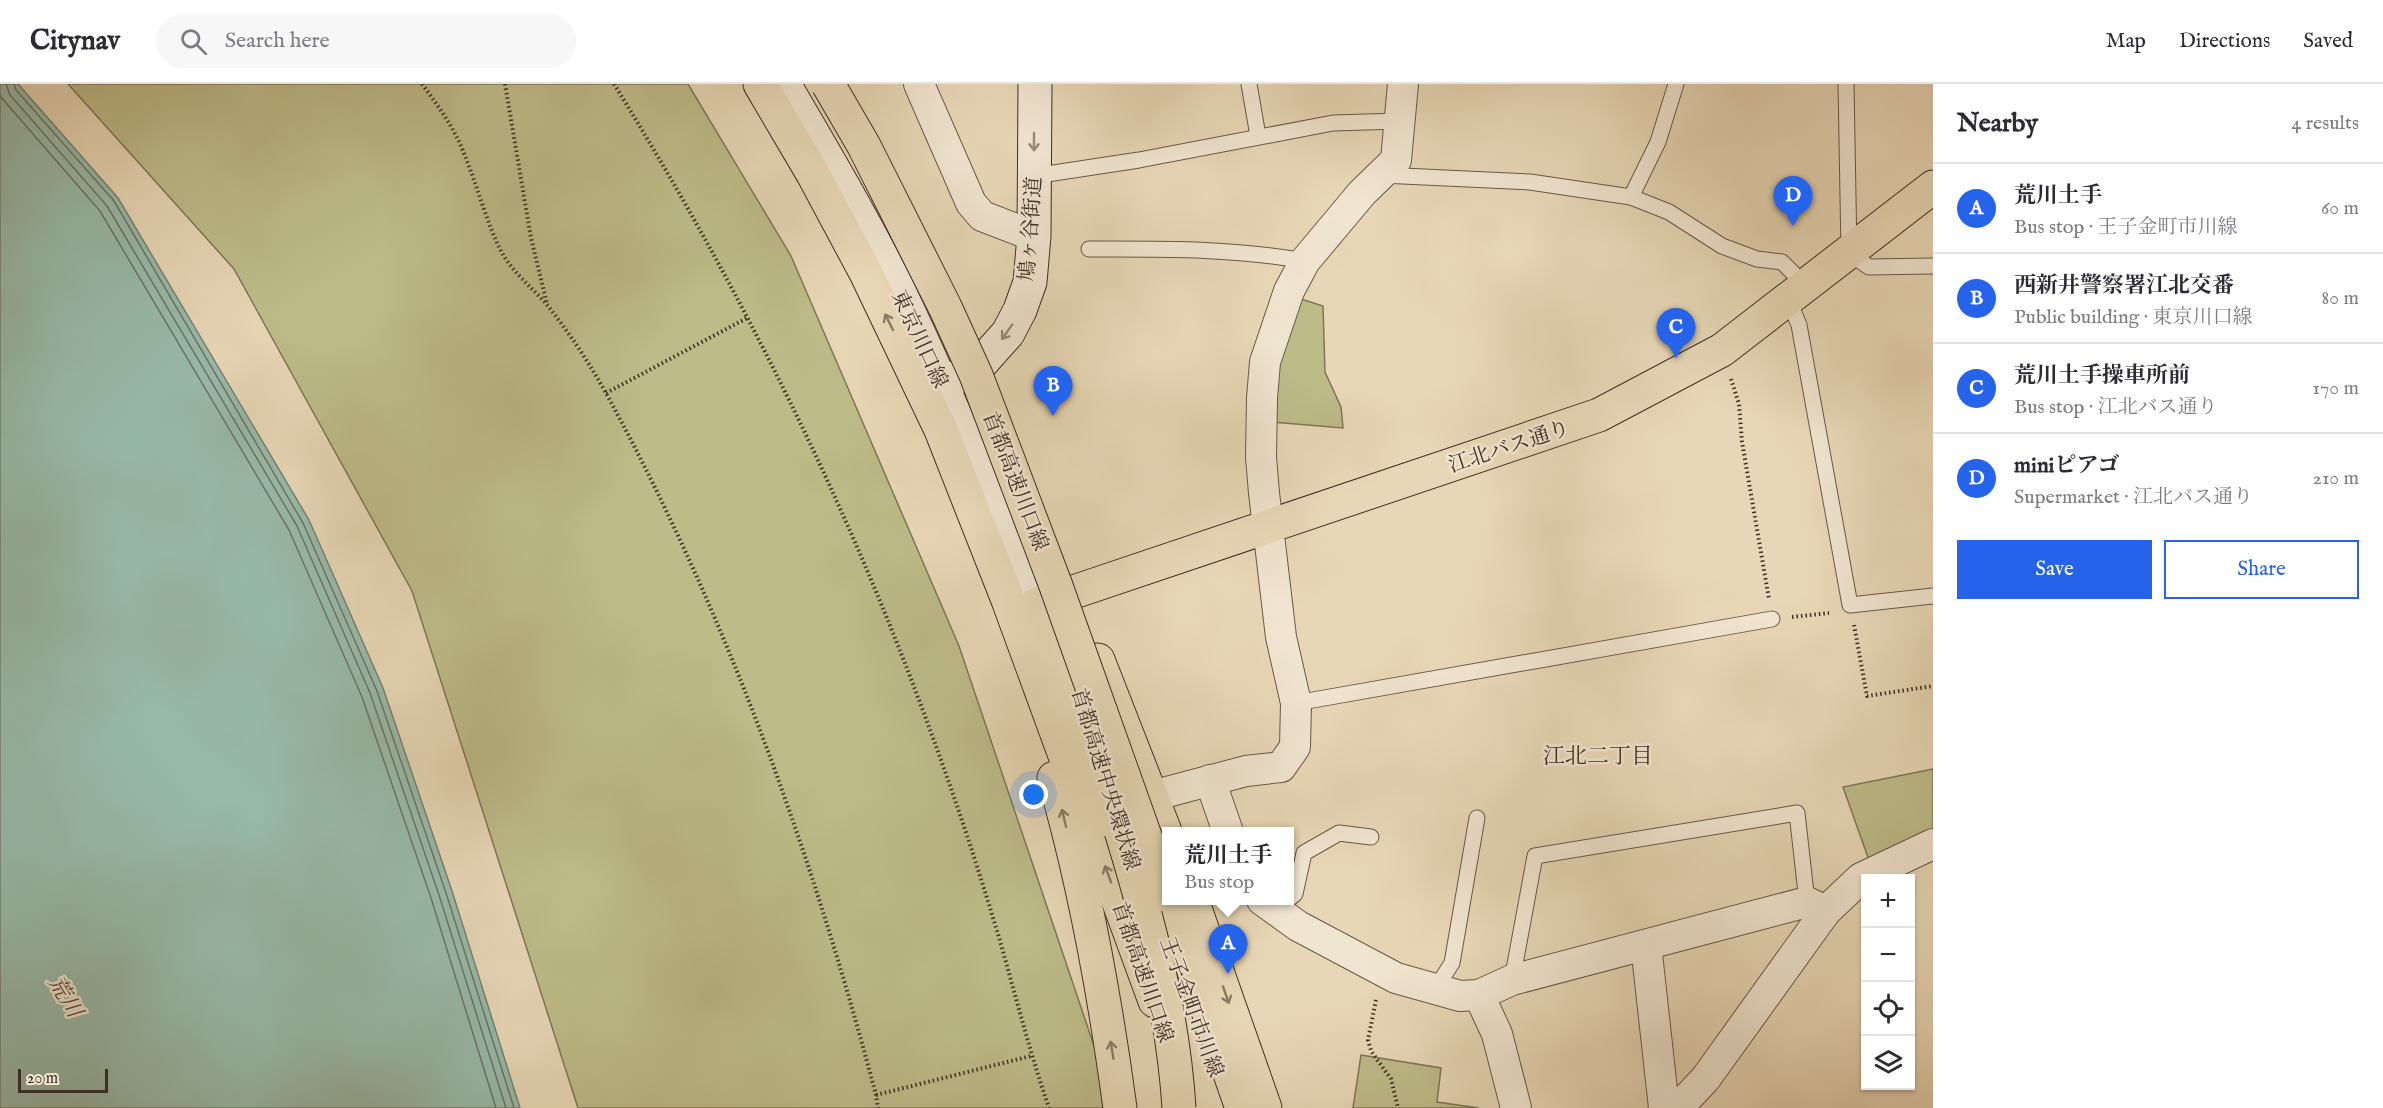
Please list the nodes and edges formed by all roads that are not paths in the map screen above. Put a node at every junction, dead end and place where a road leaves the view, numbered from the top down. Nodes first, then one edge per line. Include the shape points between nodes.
1 (760, 84) edge
2 (784, 84) edge
3 (828, 84) edge
4 (844, 84) edge
5 (919, 84) edge
6 (1035, 84) edge
7 (1249, 84) edge
8 (1403, 84) edge
9 (1676, 84) edge
10 (1845, 84) edge
11 (1400, 121) junction
12 (1258, 136) junction
13 (1380, 175) junction
14 (1034, 176) junction
15 (1933, 188) edge
16 (1631, 197) junction
17 (1034, 236) junction
18 (1089, 249) dead end
19 (1849, 253) junction
20 (1305, 261) junction
21 (1933, 266) edge
22 (1796, 292) junction
23 (983, 361) junction
24 (942, 386) junction
25 (1007, 456) junction
26 (1268, 524) junction
27 (982, 533) junction
28 (1071, 591) junction
29 (1933, 596) edge
30 (1035, 605) junction
31 (1772, 619) road end
32 (1296, 703) junction
33 (1210, 780) junction
34 (1152, 796) junction
35 (1477, 818) dead end
36 (1164, 827) edge
37 (1227, 827) edge
38 (1371, 837) dead end
39 (1933, 844) edge
40 (1162, 881) edge
41 (1294, 894) edge
42 (1170, 905) edge
43 (1194, 905) edge
44 (1280, 905) edge
45 (1817, 906) junction
46 (1646, 945) junction
47 (1512, 980) junction
48 (1436, 988) junction
49 (1479, 995) junction
50 (1120, 1108) edge
51 (1179, 1108) edge
52 (1190, 1108) edge
53 (1229, 1108) edge
54 (1242, 1108) edge
55 (1265, 1108) edge
56 (1516, 1108) edge
57 (1664, 1108) edge
58 (1678, 1108) edge

27 -> 1 main road, 首都高速川口線 via 941,430 866,273
2 - 24 main road, 東京川口線 via 894,282
3 - 25 main road, 首都高速川口線, bridge via 864,146 945,307
4 - 23 main road via 877,142
5 - 17 street via 971,203 982,216
6 -> 14 main road, 鳩ヶ谷街道
7 - 12 lane
8 - 11 street
9 - 16 lane via 1658,142
10 - 19 lane
11 - 12 lane via 1333,123
11 - 13 street via 1396,160
12 - 14 lane
13 - 16 lane via 1530,183
13 - 20 street
14 - 17 main road, 鳩ヶ谷街道
15 - 19 main road, 江北バス通り
16 - 22 lane via 1669,212 1722,246 1757,259 1782,262
17 -> 23 main road, 鳩ヶ谷街道 via 1030,282 1020,310 1008,333
18 - 20 lane via 1195,249
19 - 21 lane via 1869,267
19 - 22 main road, 江北バス通り
20 - 26 street via 1289,291 1265,362 1261,457
22 - 26 main road, 江北バス通り via 1722,350 1599,415
22 - 29 lane via 1850,605
23 - 24 main road, 鳩ヶ谷街道
23 - 28 main road
24 - 30 main road, 東京川口線
25 - 40 main road, 首都高速川口線, bridge
25 - 51 main road, 首都高速中央環状線, bridge via 1146,911 1163,984
26 - 28 main road, 江北バス通り
26 - 32 street via 1281,637
50 -> 27 main road, 首都高速川口線 via 1106,1013 1056,786
52 -> 27 main road, 首都高速川口線, bridge
28 - 30 main road, 江北バス通り
28 - 34 main road
30 - 53 main road, 王子金町市川線 via 1198,1013
31 - 32 lane
32 - 33 street via 1296,747 1281,767
33 - 34 street
33 - 37 street
34 - 36 main road
35 - 48 lane via 1452,963
38 - 41 lane via 1339,833 1304,854
39 - 45 street via 1861,878
42 - 54 main road
43 -> 55 main road, 王子金町市川線
44 - 48 street via 1298,926 1396,978
45 - 46 street
45 - 47 lane via 1797,813 1534,856
45 - 58 street via 1706,1078
46 - 47 street
46 - 57 street
47 - 49 street
48 - 49 street via 1460,996
49 - 56 street via 1497,1034

